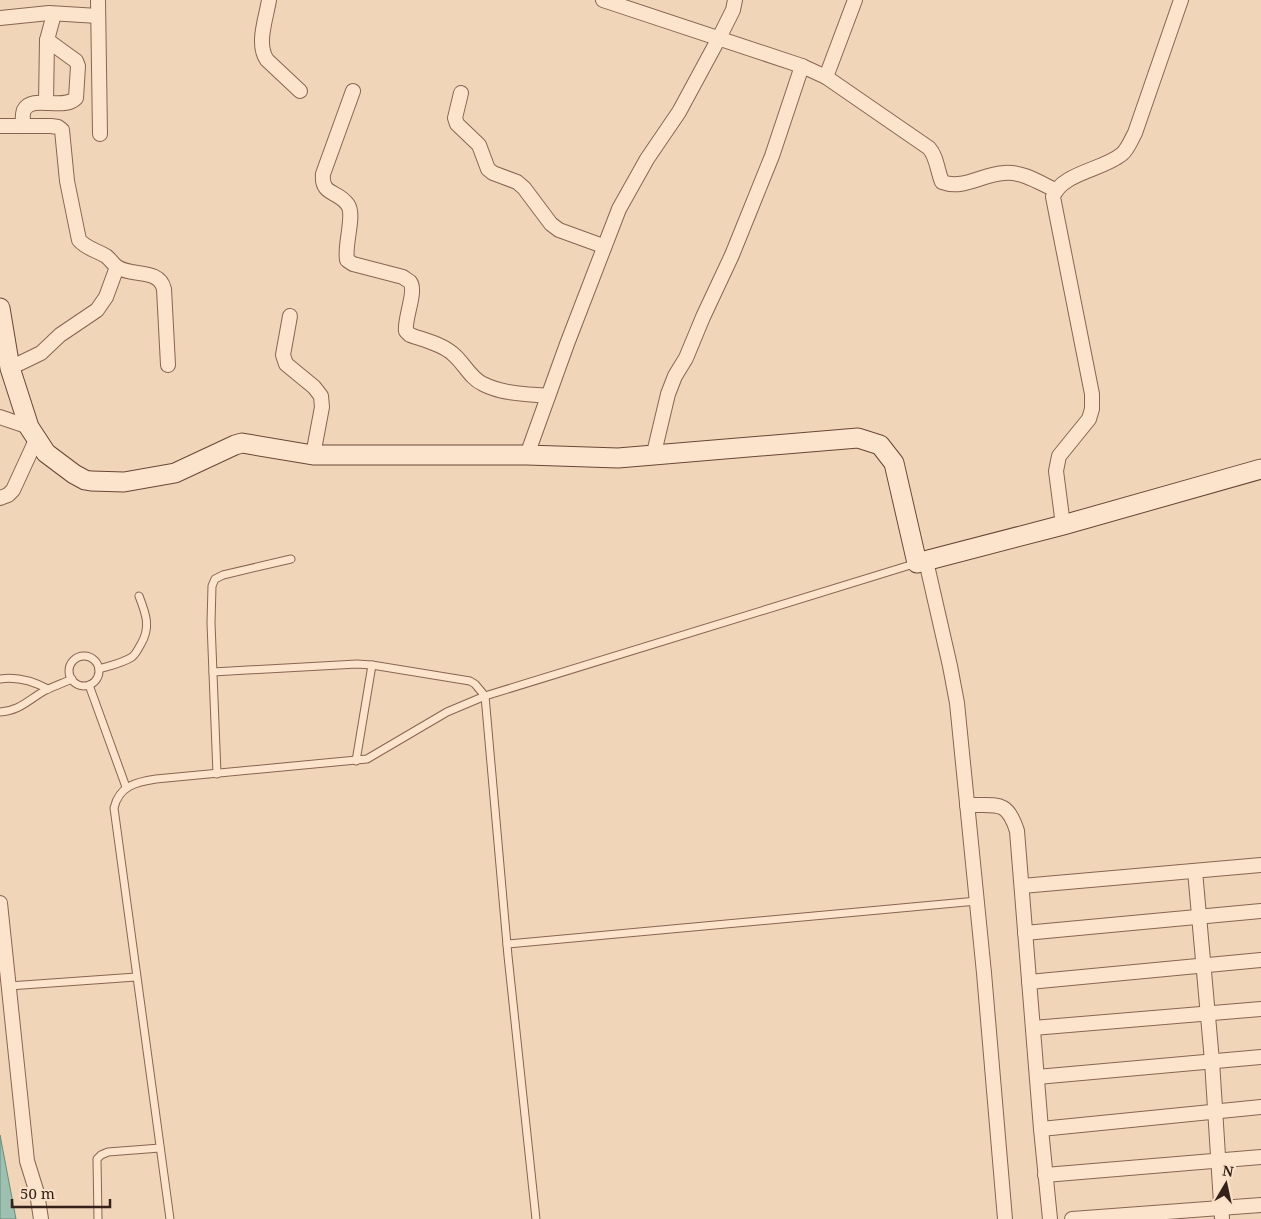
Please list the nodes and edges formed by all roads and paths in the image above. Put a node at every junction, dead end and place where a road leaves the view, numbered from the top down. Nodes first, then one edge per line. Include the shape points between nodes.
1 (98, 0) edge
2 (269, 0) edge
3 (604, 0) edge
4 (735, 0) edge
5 (855, 0) edge
6 (1181, 0) edge
7 (54, 14) junction
8 (98, 16) junction
9 (0, 18) edge
10 (719, 38) junction
11 (47, 40) junction
12 (802, 66) junction
13 (826, 77) junction
14 (300, 91) dead end
15 (353, 91) dead end
16 (461, 93) dead end
17 (46, 103) junction
18 (0, 126) edge
19 (23, 126) junction
20 (100, 134) dead end
21 (1055, 190) junction
22 (603, 246) junction
23 (117, 266) junction
24 (0, 308) edge
25 (290, 316) dead end
26 (168, 365) dead end
27 (10, 368) junction
28 (548, 396) junction
29 (0, 417) edge
30 (32, 434) junction
31 (313, 455) junction
32 (527, 455) junction
33 (653, 457) junction
34 (1261, 469) edge
35 (0, 498) edge
36 (1063, 525) junction
37 (291, 559) dead end
38 (921, 562) junction
39 (139, 596) dead end
40 (372, 665) junction
41 (99, 670) junction
42 (213, 672) junction
43 (0, 679) edge
44 (72, 679) junction
45 (89, 685) junction
46 (48, 689) junction
47 (485, 696) junction
48 (0, 712) edge
49 (356, 761) junction
50 (217, 774) junction
51 (126, 787) junction
52 (967, 805) junction
53 (1261, 865) edge
54 (1195, 871) junction
55 (1022, 886) junction
56 (977, 901) junction
57 (0, 903) edge
58 (1261, 911) edge
59 (1200, 917) junction
60 (1025, 933) junction
61 (507, 944) junction
62 (1261, 960) edge
63 (1204, 966) junction
64 (136, 978) junction
65 (1029, 982) junction
66 (9, 986) junction
67 (1261, 1009) edge
68 (1208, 1013) junction
69 (1033, 1028) junction
70 (1261, 1057) edge
71 (1212, 1061) junction
72 (1037, 1077) junction
73 (1261, 1107) edge
74 (1215, 1111) junction
75 (1041, 1129) junction
76 (160, 1148) junction
77 (1261, 1157) edge
78 (1218, 1160) junction
79 (1045, 1175) junction
80 (1261, 1205) edge
81 (1222, 1213) edge
82 (41, 1219) edge
83 (98, 1219) edge
84 (170, 1219) edge
85 (536, 1219) edge
86 (1005, 1219) edge
87 (1050, 1219) edge
88 (1072, 1219) edge

1 - 8 street
2 - 14 street via 262,54
3 - 10 street
4 - 10 street
5 - 13 street
6 - 21 street via 1135,133 1124,152 1063,182
7 - 8 street
7 - 9 street
7 - 11 street
8 - 20 street
10 - 12 street
10 - 22 street via 679,112 619,209
11 - 17 street
11 - 17 street via 73,57 78,66 76,98 65,104
12 - 13 street
12 - 33 street via 772,156 732,256 668,394
13 - 21 street via 929,148 934,153 942,182 956,185 1004,172 1026,176
15 - 28 street via 322,183 348,205 347,260 410,282 412,288 405,324 410,335 446,348 483,384 510,393
16 - 22 street via 455,118 457,124 479,145 488,168 524,188 559,230
17 - 19 street via 29,105 24,110
18 - 19 street
19 - 23 street via 51,126 62,130 67,181 79,240
21 - 36 street via 1053,206 1092,394 1089,418 1057,462
22 - 28 street
23 - 26 street via 163,282
23 - 27 street via 97,310 41,353
24 - 27 street
25 - 31 street via 284,355 286,364 321,396
27 - 30 street
28 - 32 street
29 - 30 street
30 - 31 street via 46,453 79,478 91,481 114,482 164,476 242,444
30 - 35 street via 13,490
31 - 32 street
32 - 33 street
33 - 38 street via 858,438 880,445 894,463
34 - 36 street
36 - 38 street
37 - 42 lane via 215,579 211,615
38 - 47 lane
38 - 52 street via 950,666
39 - 41 lane via 148,625 143,641 130,658
40 - 42 lane
40 - 47 lane via 470,681
40 - 49 lane
41 - 44 lane via 95,661 82,657 71,665
41 - 45 lane via 97,679
42 - 50 lane
43 - 46 lane via 26,680
44 - 45 lane via 79,685
44 - 46 lane
45 - 51 lane
46 - 48 lane via 11,712
47 - 49 lane via 447,712 367,759
47 - 61 lane
49 - 50 lane
50 - 51 lane via 140,781
51 - 64 lane via 116,799 114,808
52 - 55 street via 1001,806 1012,816
52 - 56 street
53 - 54 street
54 - 55 street
54 - 59 street
55 - 60 street
56 - 61 lane
56 - 86 street
57 - 66 street
58 - 59 street
59 - 60 street
59 - 63 street
60 - 65 street
61 - 85 lane
62 - 63 street
63 - 65 street
63 - 68 street
64 - 66 lane
64 - 76 lane
65 - 69 street
66 - 82 street via 27,1161
67 - 68 street
68 - 69 street
68 - 71 street
69 - 72 street
70 - 71 street
71 - 72 street
71 - 74 street
72 - 75 street
73 - 74 street
74 - 75 street
74 - 78 street
75 - 79 street
76 - 83 lane via 108,1152 97,1159
76 - 84 lane
77 - 78 street
78 - 79 street
78 - 81 street
79 - 87 street
80 - 81 street
81 - 88 street

